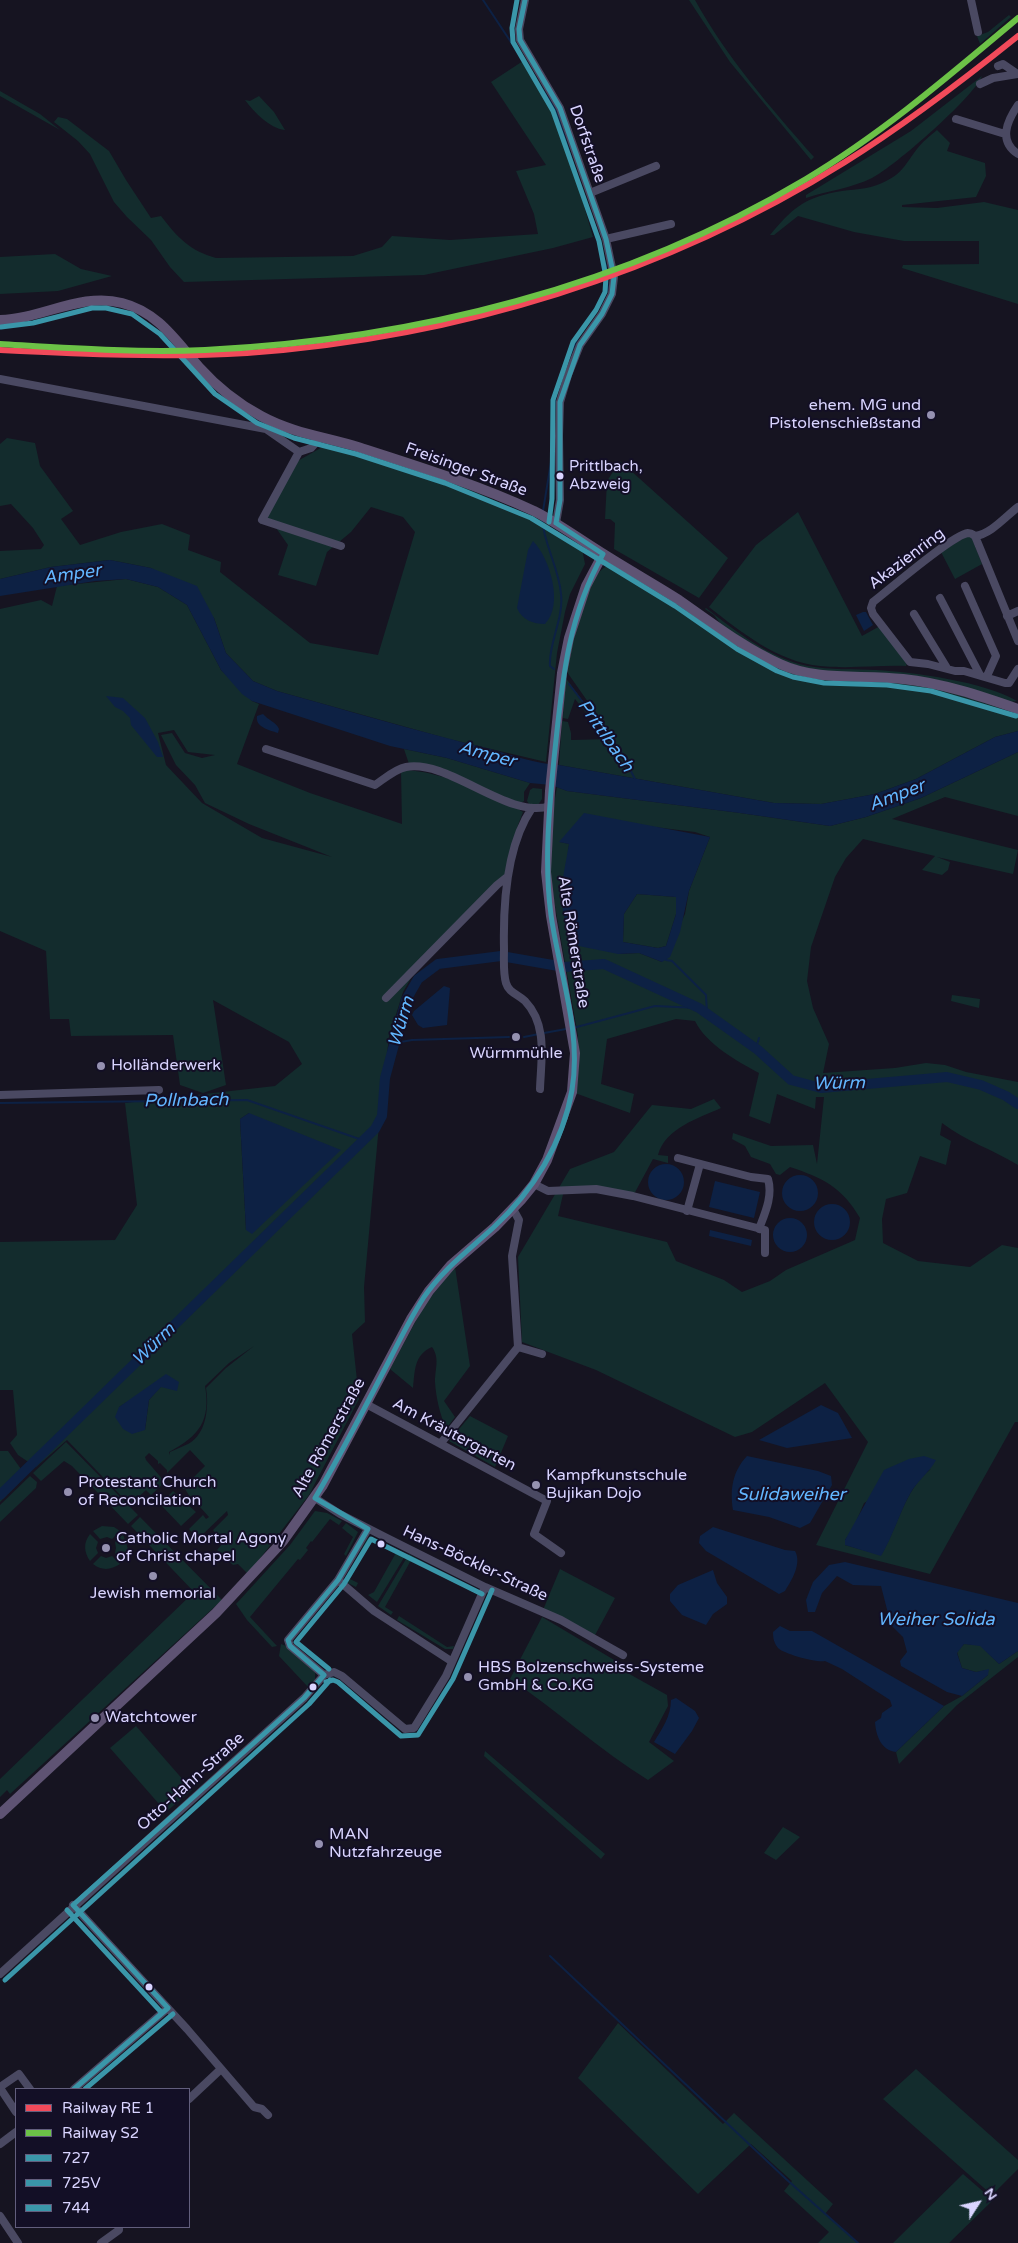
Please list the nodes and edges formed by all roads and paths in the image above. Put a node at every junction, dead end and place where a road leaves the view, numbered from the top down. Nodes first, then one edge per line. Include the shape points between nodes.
1 (525, 0) edge
2 (971, 0) edge
3 (978, 32) dead end
4 (998, 66) dead end
5 (1017, 73) edge
6 (980, 84) dead end
7 (1018, 105) edge
8 (956, 119) dead end
9 (1005, 134) junction
10 (1018, 154) edge
11 (656, 166) dead end
12 (590, 193) junction
13 (670, 224) dead end
14 (607, 242) junction
15 (0, 320) edge
16 (0, 379) edge
17 (320, 438) junction
18 (299, 452) junction
19 (1018, 507) edge
20 (556, 523) junction
21 (975, 536) junction
22 (341, 546) dead end
23 (603, 554) junction
24 (965, 586) dead end
25 (940, 598) dead end
26 (1018, 611) edge
27 (914, 614) dead end
28 (1007, 616) junction
29 (1018, 641) edge
30 (947, 668) junction
31 (1018, 669) edge
32 (984, 676) junction
33 (1018, 709) edge
34 (266, 749) dead end
35 (550, 806) junction
36 (532, 808) junction
37 (507, 877) junction
38 (386, 998) dead end
39 (540, 1089) dead end
40 (159, 1090) dead end
41 (0, 1095) edge
42 (678, 1158) dead end
43 (700, 1164) junction
44 (534, 1184) junction
45 (513, 1209) junction
46 (687, 1211) junction
47 (759, 1229) junction
48 (765, 1253) dead end
49 (518, 1347) junction
50 (542, 1354) dead end
51 (366, 1404) junction
52 (441, 1443) junction
53 (315, 1498) junction
54 (368, 1528) junction
55 (561, 1553) dead end
56 (338, 1580) junction
57 (485, 1587) junction
58 (623, 1655) dead end
59 (451, 1661) junction
60 (324, 1675) junction
61 (0, 1814) edge
62 (73, 1906) junction
63 (0, 1974) edge
64 (168, 2008) junction
65 (221, 2069) junction
66 (0, 2088) edge
67 (29, 2088) edge
68 (75, 2088) edge
69 (190, 2098) edge
70 (15, 2110) edge
71 (268, 2115) dead end
72 (15, 2133) edge
73 (0, 2144) edge
74 (0, 2216) edge
75 (119, 2228) edge
76 (18, 2243) edge
77 (101, 2243) edge

1 - 12 street, Dorfstraße via 520,40 560,108
2 - 3 street
4 - 5 street via 1003,64
5 - 6 street
7 - 9 street
8 - 9 street
9 - 10 street via 1009,145
11 - 12 street
12 - 14 street, Dorfstraße
13 - 14 street
14 - 20 street, Dorfstraße via 612,264 612,294 580,345 560,402 560,500
15 - 17 main road, Freisinger Straße via 35,316 90,301 133,306 152,316 169,331 213,381 241,404 284,427
16 - 18 street via 266,429
17 - 18 street via 311,448
17 - 20 main road, Freisinger Straße via 416,466 508,500
18 - 22 street via 262,520
19 - 21 street via 980,536
20 - 23 main road, Freisinger Straße
21 - 28 street
21 - 30 street, Akazienring via 966,533 944,546 874,602 871,608 910,662
23 - 33 main road, Freisinger Straße via 752,649 792,669 814,675 928,683
23 - 35 main road, Alte Römerstraße via 586,586 569,638 562,673
24 - 32 street via 996,656
25 - 32 street
26 - 28 street
27 - 30 street
28 - 29 street
30 - 32 street, Akazienring
31 - 32 street, Akazienring via 1009,683
34 - 36 street via 375,785 404,768 430,769
35 - 36 street
35 - 44 main road, Alte Römerstraße via 546,872 576,1053 572,1092 554,1144
36 - 37 street via 524,820
37 - 38 street
37 - 39 street via 506,983 510,991 525,1001 539,1026 542,1037
40 - 41 street
42 - 43 street
43 - 46 street
43 - 47 street via 768,1179 770,1194
44 - 45 main road, Alte Römerstraße
44 - 46 street via 548,1191 596,1189
45 - 49 street via 519,1220 512,1256
45 - 51 main road, Alte Römerstraße via 451,1265 429,1291 410,1319
46 - 47 street
47 - 48 street via 765,1230
49 - 50 street
49 - 52 street
51 - 52 street, Am Kräutergarten
51 - 53 main road, Alte Römerstraße
52 - 55 street, Am Kräutergarten via 547,1501 534,1534
53 - 54 street, Hans-Böckler-Straße
53 - 61 main road, Alte Römerstraße via 283,1541 227,1602
54 - 56 street
54 - 57 street, Hans-Böckler-Straße
56 - 59 street via 384,1618
56 - 60 street via 288,1640 290,1646
57 - 58 street, Hans-Böckler-Straße via 561,1620
57 - 59 street
59 - 60 street via 438,1692 417,1726 410,1730 342,1676 334,1672
60 - 62 street, Otto-Hahn-Straße via 304,1698
62 - 63 street, Otto-Hahn-Straße
62 - 64 street
64 - 65 street
64 - 68 street
65 - 69 street
65 - 71 street via 254,2107
66 - 67 street via 19,2074
66 - 70 street
72 - 73 street
74 - 76 street
75 - 77 street

